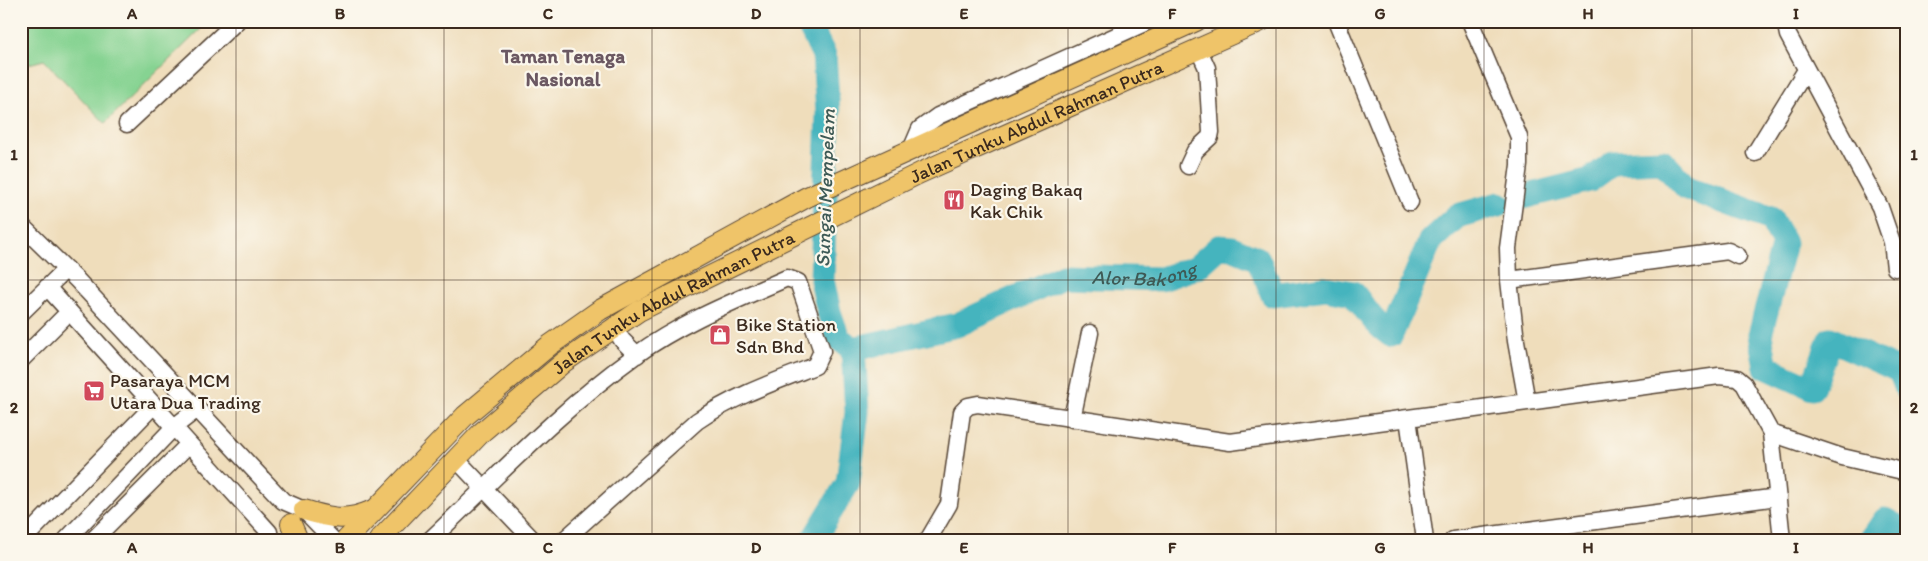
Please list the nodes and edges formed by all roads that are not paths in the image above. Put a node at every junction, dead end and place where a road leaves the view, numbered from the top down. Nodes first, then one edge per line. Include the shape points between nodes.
1 (237, 21) edge
2 (1149, 21) edge
3 (1261, 21) edge
4 (1336, 21) edge
5 (1470, 21) edge
6 (1785, 21) edge
7 (1191, 22) edge
8 (1198, 48) junction
9 (1806, 70) junction
10 (127, 124) dead end
11 (911, 150) junction
12 (1755, 154) dead end
13 (1188, 166) dead end
14 (1410, 202) dead end
15 (21, 225) edge
16 (1738, 256) dead end
17 (1895, 268) dead end
18 (66, 269) junction
19 (1509, 280) junction
20 (47, 287) junction
21 (68, 312) junction
22 (21, 313) edge
23 (614, 327) junction
24 (1090, 333) dead end
25 (636, 355) junction
26 (21, 360) edge
27 (1527, 402) junction
28 (154, 406) junction
29 (196, 410) junction
30 (1408, 418) junction
31 (1072, 419) junction
32 (174, 427) junction
33 (1771, 433) junction
34 (189, 444) junction
35 (456, 459) junction
36 (1907, 472) edge
37 (485, 489) junction
38 (1778, 497) junction
39 (372, 511) junction
40 (298, 524) edge
41 (22, 540) edge
42 (66, 540) edge
43 (94, 540) edge
44 (270, 540) edge
45 (306, 540) edge
46 (334, 540) edge
47 (346, 540) edge
48 (379, 540) edge
49 (430, 540) edge
50 (533, 540) edge
51 (564, 540) edge
52 (928, 540) edge
53 (1425, 540) edge
54 (1453, 540) edge
55 (1782, 540) edge

1 - 10 street
2 - 11 street via 938,116 920,129
3 - 8 main road, Jalan Tunku Abdul Rahman Putra
4 - 14 street
5 - 19 street via 1520,137 1520,165 1508,248
6 - 9 street via 1788,35
7 - 11 main road, Jalan Tunku Abdul Rahman Putra
8 - 13 street via 1207,68 1211,132 1195,151
8 - 23 main road, Jalan Tunku Abdul Rahman Putra via 920,172 639,311
9 - 12 street
9 - 17 street via 1880,207 1892,242
11 - 39 main road, Jalan Tunku Abdul Rahman Putra via 807,197 628,294 550,344 465,416
15 - 18 street
16 - 19 street via 1728,251
18 - 20 street
18 - 29 street
19 - 27 street
20 - 21 street
20 - 22 street
21 - 26 street
21 - 28 street
23 - 25 street
23 - 35 main road, Jalan Tunku Abdul Rahman Putra via 564,362 482,432
24 - 31 street
25 - 37 street via 571,407
25 - 51 street via 698,316 787,278 798,282 822,351 816,366 719,406 697,422
27 - 30 street
27 - 33 street via 1728,375 1744,384
28 - 32 street
28 - 41 street
29 - 32 street
29 - 40 street via 283,501
30 - 31 street via 1230,442
30 - 53 street
31 - 52 street via 978,404 968,406 962,412 949,504
32 - 34 street
32 - 42 street
33 - 36 street via 1842,457
33 - 38 street
34 - 43 street
34 - 44 street via 269,532
35 - 37 street
35 - 48 main road, Jalan Tunku Abdul Rahman Putra
37 - 49 street
37 - 50 street
38 - 54 street
38 - 55 street
39 - 40 main road via 356,517
39 - 47 main road, Jalan Tunku Abdul Rahman Putra
40 - 45 street
40 - 46 street

